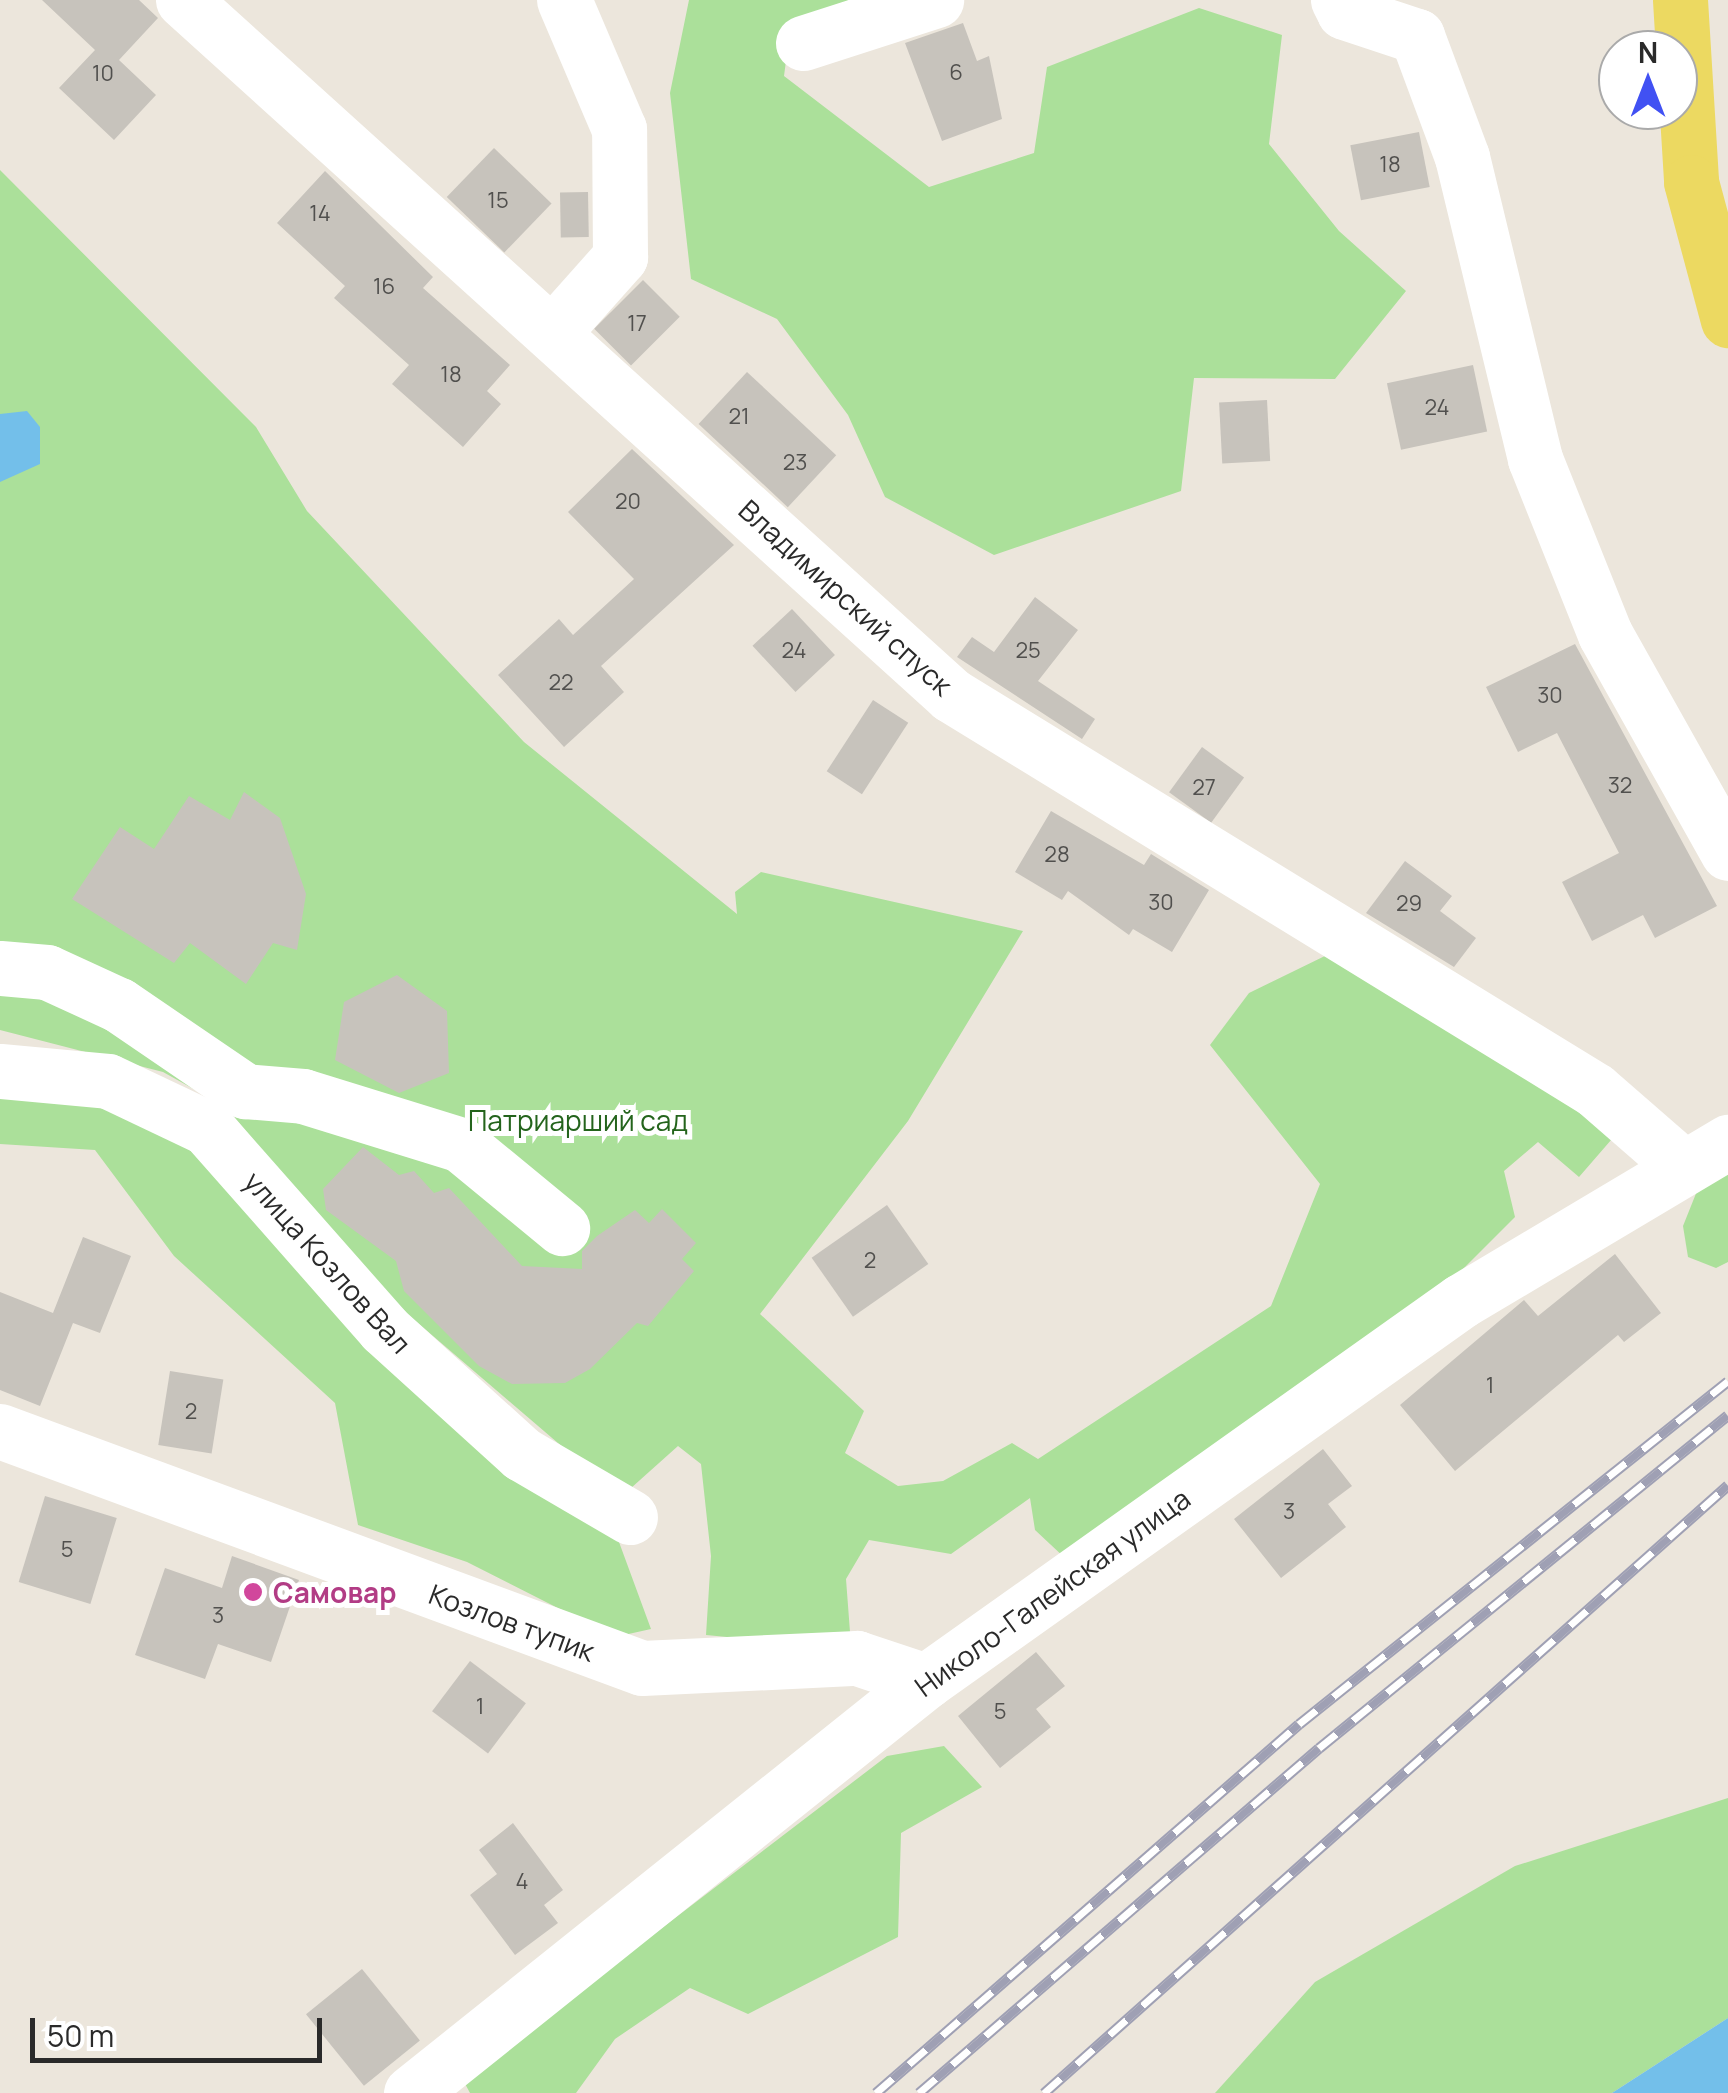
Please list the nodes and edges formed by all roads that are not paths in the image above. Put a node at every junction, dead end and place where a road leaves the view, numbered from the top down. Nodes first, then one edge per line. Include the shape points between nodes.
1 (183, 0) edge
2 (564, 0) edge
3 (936, 0) edge
4 (1338, 0) edge
5 (1680, 0) edge
6 (802, 43) dead end
7 (1728, 320) edge
8 (556, 330) junction
9 (1728, 852) edge
10 (0, 968) edge
11 (0, 1071) edge
12 (1704, 1153) edge
13 (562, 1228) dead end
14 (0, 1431) edge
15 (630, 1517) dead end
16 (926, 1681) junction
17 (412, 2093) edge

1 - 8 street, Владимирский спуск
2 - 8 street via 619,129 620,257
3 - 6 street
4 - 9 street via 1344,12 1417,36 1462,158 1535,459 1606,634
5 - 7 main road via 1691,182
8 - 12 street, Владимирский спуск via 951,695
10 - 13 street via 48,972 119,1006 244,1091 302,1096 461,1145
11 - 15 street, улица Козлов Вал via 108,1080 207,1128 384,1329 522,1454
12 - 16 street, Николо-Галейская улица via 1461,1301
14 - 16 street, Козлов тупик via 642,1668 856,1658
16 - 17 street, Николо-Галейская улица

